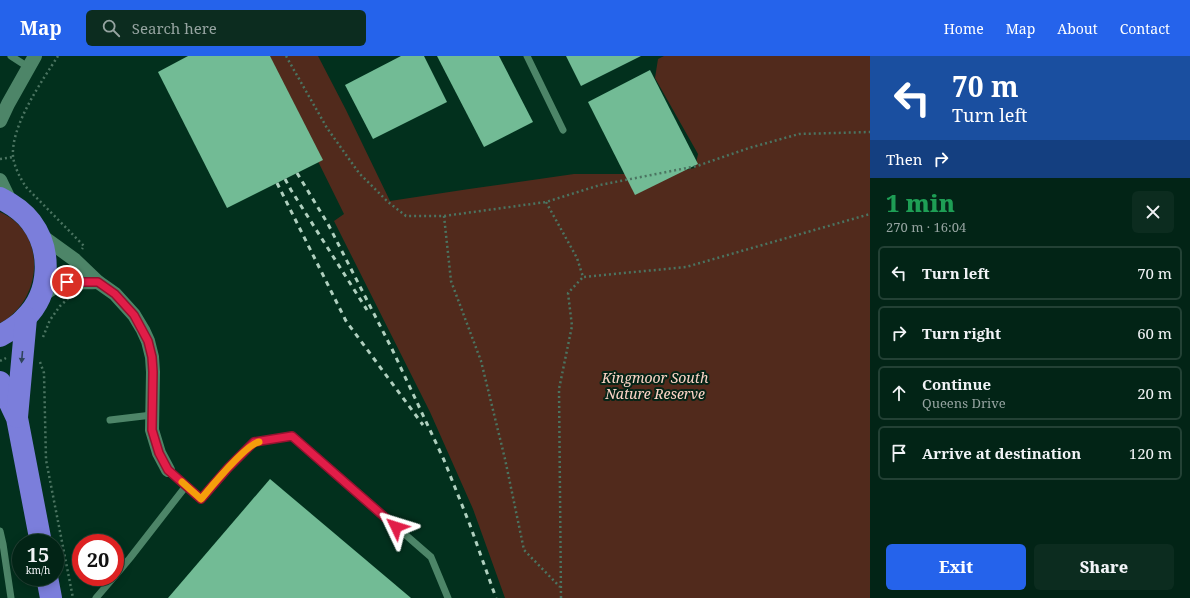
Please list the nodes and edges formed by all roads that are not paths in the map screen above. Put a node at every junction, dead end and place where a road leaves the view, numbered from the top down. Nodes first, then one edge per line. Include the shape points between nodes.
1 (11, 56) edge
2 (527, 56) edge
3 (32, 62) edge
4 (0, 121) edge
5 (563, 130) dead end
6 (0, 180) edge
7 (5, 201) edge
8 (39, 234) junction
9 (98, 282) junction
10 (40, 297) junction
11 (26, 318) junction
12 (0, 336) edge
13 (0, 382) edge
14 (152, 415) junction
15 (17, 418) junction
16 (110, 420) dead end
17 (168, 470) joint
18 (186, 486) junction
19 (0, 531) edge
20 (39, 534) edge
21 (124, 565) edge
22 (49, 586) edge
23 (106, 586) edge
24 (11, 598) edge
25 (51, 598) edge
26 (96, 598) edge
27 (448, 598) edge

1 - 3 lane
2 - 5 lane
3 - 4 street
6 - 7 street
7 - 8 highway via 22,212
8 - 9 street via 75,260
8 - 10 highway via 46,267
9 - 10 street via 67,282 53,287
9 - 14 street via 115,294 134,315 148,341 153,372
10 - 11 highway
11 - 12 highway
11 -> 15 highway
13 - 15 highway
14 - 16 lane
14 - 17 street via 152,430 159,453
15 - 20 highway
17 - 18 lane
18 - 21 lane
18 - 27 lane via 201,499 254,442 292,436 431,558
19 - 24 lane
22 - 25 highway
23 - 26 lane

